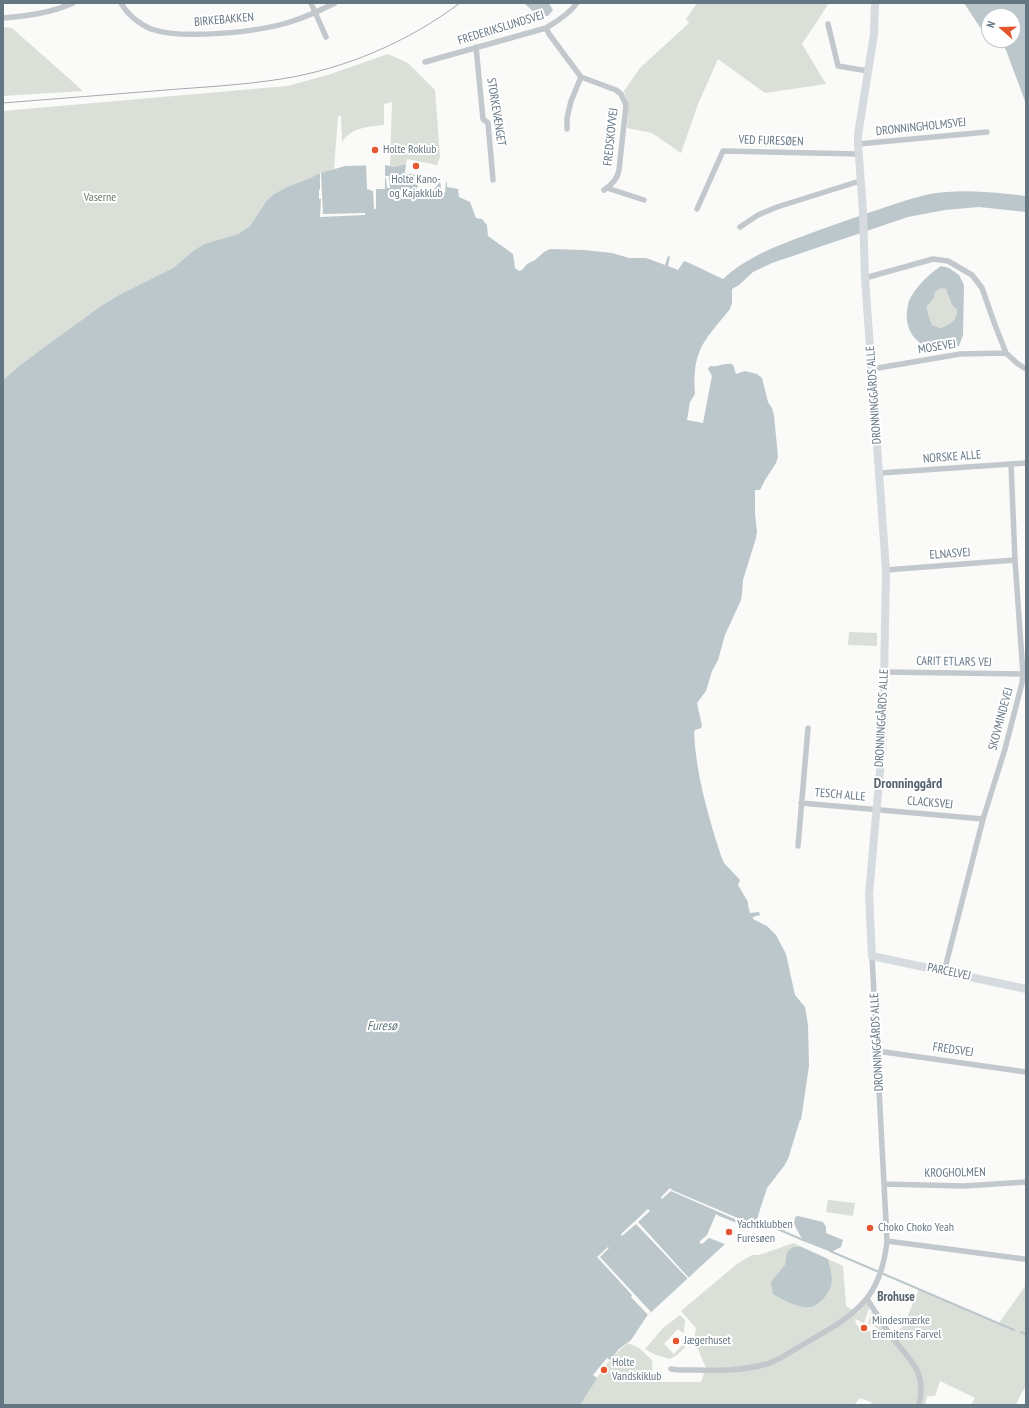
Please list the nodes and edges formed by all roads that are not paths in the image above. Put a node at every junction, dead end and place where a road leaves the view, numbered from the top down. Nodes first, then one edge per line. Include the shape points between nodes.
1 (72, 3) edge
2 (121, 3) edge
3 (311, 3) edge
4 (335, 3) edge
5 (577, 3) edge
6 (875, 3) edge
7 (315, 13) junction
8 (3, 18) edge
9 (828, 24) dead end
10 (546, 28) junction
11 (326, 37) dead end
12 (476, 47) junction
13 (425, 62) dead end
14 (868, 71) junction
15 (581, 77) junction
16 (567, 129) dead end
17 (987, 132) dead end
18 (858, 144) junction
19 (858, 154) junction
20 (493, 180) dead end
21 (860, 182) junction
22 (644, 200) dead end
23 (697, 209) dead end
24 (740, 227) dead end
25 (865, 278) junction
26 (1006, 353) junction
27 (872, 369) junction
28 (1026, 369) edge
29 (1026, 463) edge
30 (1011, 464) junction
31 (880, 473) junction
32 (1015, 560) junction
33 (886, 570) junction
34 (885, 672) junction
35 (1023, 674) junction
36 (808, 728) dead end
37 (801, 803) junction
38 (876, 809) junction
39 (983, 819) junction
40 (798, 846) dead end
41 (872, 956) junction
42 (944, 972) junction
43 (1026, 989) edge
44 (877, 1051) junction
45 (1026, 1072) edge
46 (1026, 1182) edge
47 (884, 1184) junction
48 (887, 1241) junction
49 (1024, 1259) dead end
50 (867, 1299) junction
51 (671, 1368) dead end
52 (919, 1405) edge

1 - 8 street via 51,11
2 - 7 street, BIRKEBAKKEN via 132,17 149,28 178,34 213,34 267,27
3 - 7 street
4 - 7 street, BIRKEBAKKEN
5 - 10 street, FREDERIKSLUNDSVEJ via 568,14
6 - 14 street, DRONNINGGÅRDS ALLE via 874,34
7 - 11 street
9 - 14 street via 838,66
10 - 12 street, FREDERIKSLUNDSVEJ
10 - 15 street
12 - 13 street, FREDERIKSLUNDSVEJ
12 - 20 street, STORKEVÆNGET via 483,119 488,122
14 - 18 street, DRONNINGGÅRDS ALLE
15 - 16 street via 571,101
15 - 22 street, FREDSKOVVEJ via 616,90 626,105 619,170 614,183 606,189
17 - 18 street, DRONNINGHOLMSVEJ
18 - 19 street, DRONNINGGÅRDS ALLE
19 - 21 street, DRONNINGGÅRDS ALLE
19 - 23 street, VED FURESØEN via 723,151
21 - 24 street via 777,207
21 - 25 street, DRONNINGGÅRDS ALLE
25 - 26 street via 933,259 955,264 972,276 982,288
25 - 27 street, DRONNINGGÅRDS ALLE
26 - 27 street, MOSEVEJ via 960,354
26 - 28 street
27 - 31 street, DRONNINGGÅRDS ALLE
29 - 30 street, NORSKE ALLE
30 - 31 street, NORSKE ALLE
30 - 32 street, SKOVMINDEVEJ
31 - 33 street, DRONNINGGÅRDS ALLE
32 - 33 street, ELNASVEJ
32 - 35 street, SKOVMINDEVEJ
33 - 34 street, DRONNINGGÅRDS ALLE
34 - 35 street, CARIT ETLARS VEJ
34 - 38 street, DRONNINGGÅRDS ALLE via 883,737
35 - 39 street, SKOVMINDEVEJ via 1005,749
36 - 37 street, TESCH ALLE
37 - 38 street, TESCH ALLE
37 - 40 street, TESCH ALLE
38 - 39 street, CLACKSVEJ
38 - 41 street, DRONNINGGÅRDS ALLE via 869,894
39 - 42 street, SKOVMINDEVEJ
41 - 42 street, PARCELVEJ
41 - 44 street, DRONNINGGÅRDS ALLE
42 - 43 street, PARCELVEJ
44 - 45 street, FREDSVEJ
44 - 47 street, DRONNINGGÅRDS ALLE
46 - 47 street, KROGHOLMEN via 964,1186
47 - 48 street, DRONNINGGÅRDS ALLE
48 - 49 street
48 - 50 street, DRONNINGGÅRDS ALLE via 882,1268
50 - 51 street, DRONNINGGÅRDS ALLE via 844,1320 768,1364 738,1370
50 - 52 street via 918,1372 921,1383

